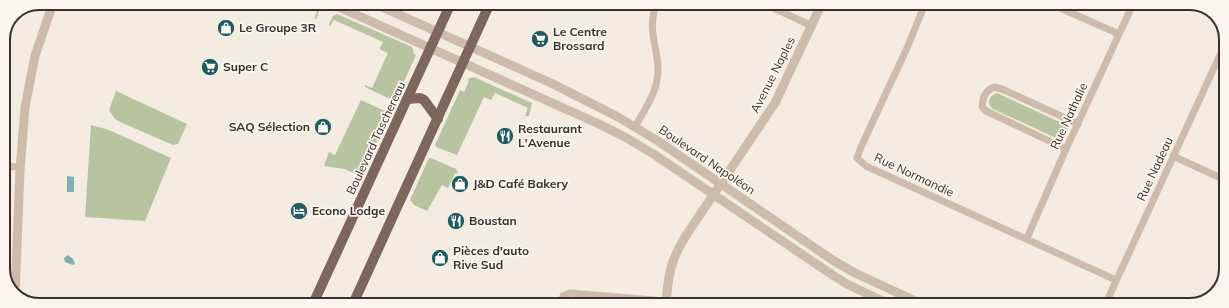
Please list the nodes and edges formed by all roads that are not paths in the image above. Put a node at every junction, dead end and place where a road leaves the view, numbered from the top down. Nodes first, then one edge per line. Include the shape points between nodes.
1 (50, 10) edge
2 (346, 10) edge
3 (388, 10) edge
4 (448, 10) edge
5 (487, 10) edge
6 (654, 10) edge
7 (776, 10) edge
8 (819, 10) edge
9 (923, 10) edge
10 (1065, 10) edge
11 (1130, 10) edge
12 (812, 26) junction
13 (438, 33) junction
14 (1119, 34) junction
15 (470, 47) junction
16 (430, 49) junction
17 (1219, 57) edge
18 (463, 62) junction
19 (551, 83) junction
20 (544, 98) junction
21 (407, 99) junction
22 (438, 119) junction
23 (1078, 124) junction
24 (635, 127) junction
25 (1066, 149) junction
26 (1173, 156) junction
27 (10, 166) edge
28 (20, 167) junction
29 (1219, 177) edge
30 (721, 184) junction
31 (713, 195) junction
32 (1027, 238) junction
33 (1116, 280) junction
34 (15, 286) edge
35 (317, 298) edge
36 (356, 298) edge
37 (562, 298) edge
38 (618, 298) edge
39 (667, 298) edge
40 (876, 298) edge
41 (909, 298) edge
42 (1108, 298) edge

1 - 28 street via 30,77
2 - 16 street, Boulevard Napoléon
3 - 13 street, Boulevard Napoléon
4 - 13 main road, Boulevard Taschereau
5 - 15 main road
6 - 24 street via 652,24 658,64 657,84
7 - 12 street
8 - 12 street, Avenue Naples
9 - 32 street, Rue Normandie via 857,158 866,166
10 - 14 street
11 - 14 street, Rue Nathalie
12 - 30 street, Avenue Naples via 775,103
13 - 15 street, Boulevard Napoléon
13 - 16 main road, Boulevard Taschereau
14 - 23 street, Rue Nathalie
15 - 18 main road
15 - 19 street, Boulevard Napoléon
16 - 18 street, Boulevard Napoléon
16 - 21 main road, Boulevard Taschereau
17 - 26 street, Rue Nadeau
18 - 20 street, Boulevard Napoléon
18 - 22 main road
19 - 20 street
19 - 24 street, Boulevard Napoléon
20 - 31 street, Boulevard Napoléon via 625,137
21 - 22 main road via 424,100
21 - 35 main road, Boulevard Taschereau
22 - 36 main road
23 - 25 street, Rue Nathalie
23 - 25 street via 994,87 988,90 982,100 982,107 986,112
24 - 30 street, Boulevard Napoléon
25 - 32 street, Rue Nathalie
26 - 29 street
26 - 33 street, Rue Nadeau
27 - 28 street
28 - 34 street
30 - 31 street, Avenue Naples
30 - 41 street, Boulevard Napoléon via 844,267
31 - 39 street, Avenue Naples via 673,258
31 - 40 street, Boulevard Napoléon via 834,276
32 - 33 street, Rue Normandie
33 - 42 street, Rue Nadeau
37 - 38 street via 570,293

